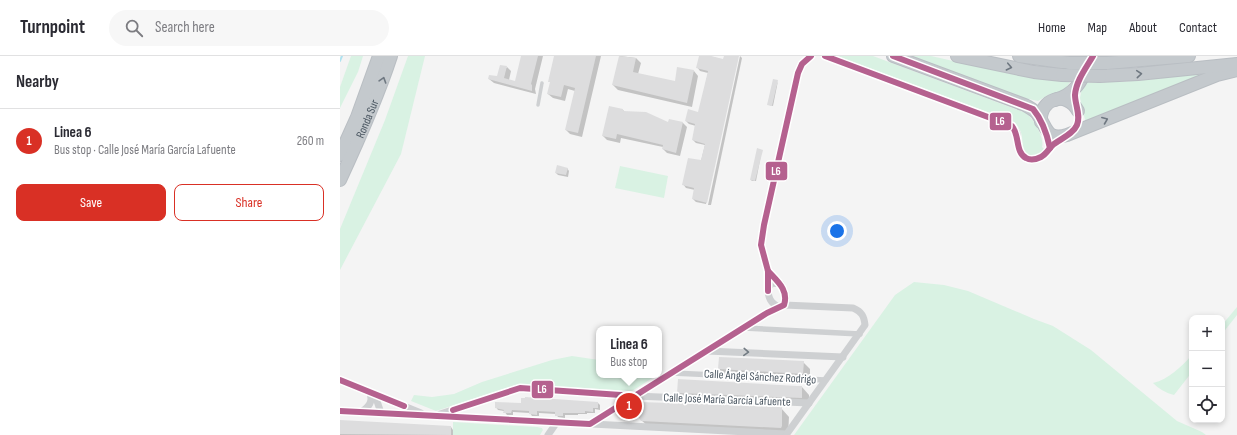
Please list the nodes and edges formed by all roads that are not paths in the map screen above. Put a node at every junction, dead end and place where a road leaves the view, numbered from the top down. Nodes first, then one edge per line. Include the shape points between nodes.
1 (379, 56) edge
2 (391, 56) edge
3 (812, 56) edge
4 (825, 56) edge
5 (893, 56) edge
6 (957, 56) edge
7 (1019, 56) edge
8 (1093, 56) edge
9 (1189, 56) edge
10 (1237, 64) edge
11 (1237, 70) edge
12 (542, 83) dead end
13 (1076, 89) junction
14 (1055, 100) junction
15 (538, 105) dead end
16 (1078, 111) junction
17 (1044, 126) junction
18 (1067, 135) junction
19 (1050, 148) junction
20 (340, 155) edge
21 (340, 180) edge
22 (768, 271) junction
23 (778, 284) junction
24 (769, 286) junction
25 (772, 302) junction
26 (783, 304) junction
27 (767, 313) junction
28 (744, 328) junction
29 (860, 334) junction
30 (707, 351) junction
31 (843, 357) junction
32 (671, 373) junction
33 (340, 380) edge
34 (825, 380) junction
35 (656, 382) junction
36 (370, 393) junction
37 (635, 396) junction
38 (662, 397) junction
39 (393, 402) junction
40 (809, 403) junction
41 (467, 405) junction
42 (340, 411) edge
43 (610, 411) junction
44 (361, 412) junction
45 (381, 413) junction
46 (389, 413) junction
47 (426, 415) junction
48 (434, 416) junction
49 (469, 417) junction
50 (557, 422) junction
51 (590, 424) junction
52 (612, 425) junction
53 (766, 434) edge
54 (548, 435) edge
55 (786, 435) edge

1 - 20 highway, Ronda Sur
21 -> 2 highway, Ronda Sur via 362,134
3 - 22 street via 802,64 798,73 764,225 760,245
4 - 19 street via 1012,126 1018,134 1019,150 1029,159 1044,156
5 - 17 highway via 1025,105 1038,115
6 -> 10 highway, bridge via 1034,72 1062,75 1138,74
7 - 9 highway, bridge via 1069,63 1107,64
8 - 13 highway
18 -> 11 highway via 1217,75
12 - 15 lane
13 - 14 highway
13 - 16 highway
14 - 16 highway via 1069,101
14 - 17 highway via 1044,108 1041,116
16 - 18 highway via 1077,125
17 - 18 highway via 1054,136
17 - 19 street
18 - 19 street
22 - 23 street
22 - 24 street
23 - 24 street via 772,283
23 - 26 street via 784,290
24 - 25 street via 769,297
25 - 26 street
25 - 27 street
26 - 27 street
26 - 29 street via 853,308 864,317 865,325
27 - 28 street
28 - 29 street
28 - 30 street
29 - 31 street
30 -> 31 street
30 - 32 street
31 - 34 street
32 - 34 street, Calle Ángel Sánchez Rodrigo
32 - 35 street
33 - 36 street
34 - 40 street
35 - 37 street
35 - 38 street via 657,391
36 - 39 street
36 - 44 street via 370,404
36 - 45 street via 376,398
37 - 38 street, Calle José María García Lafuente
37 - 41 street, Calle José María García Lafuente via 520,388
37 - 43 street
38 - 40 street, Calle José María García Lafuente
39 - 46 street via 392,411
39 - 47 street
40 - 55 street
41 - 48 street, Calle José María García Lafuente
41 - 49 street via 465,410
42 - 44 street
43 - 51 street
43 - 52 street via 609,419
44 - 45 street
45 - 46 street
46 - 47 street
47 - 48 street
48 - 49 street
49 - 50 street
50 - 51 street
50 - 54 street
51 - 52 street
52 - 53 street
53 - 55 street

